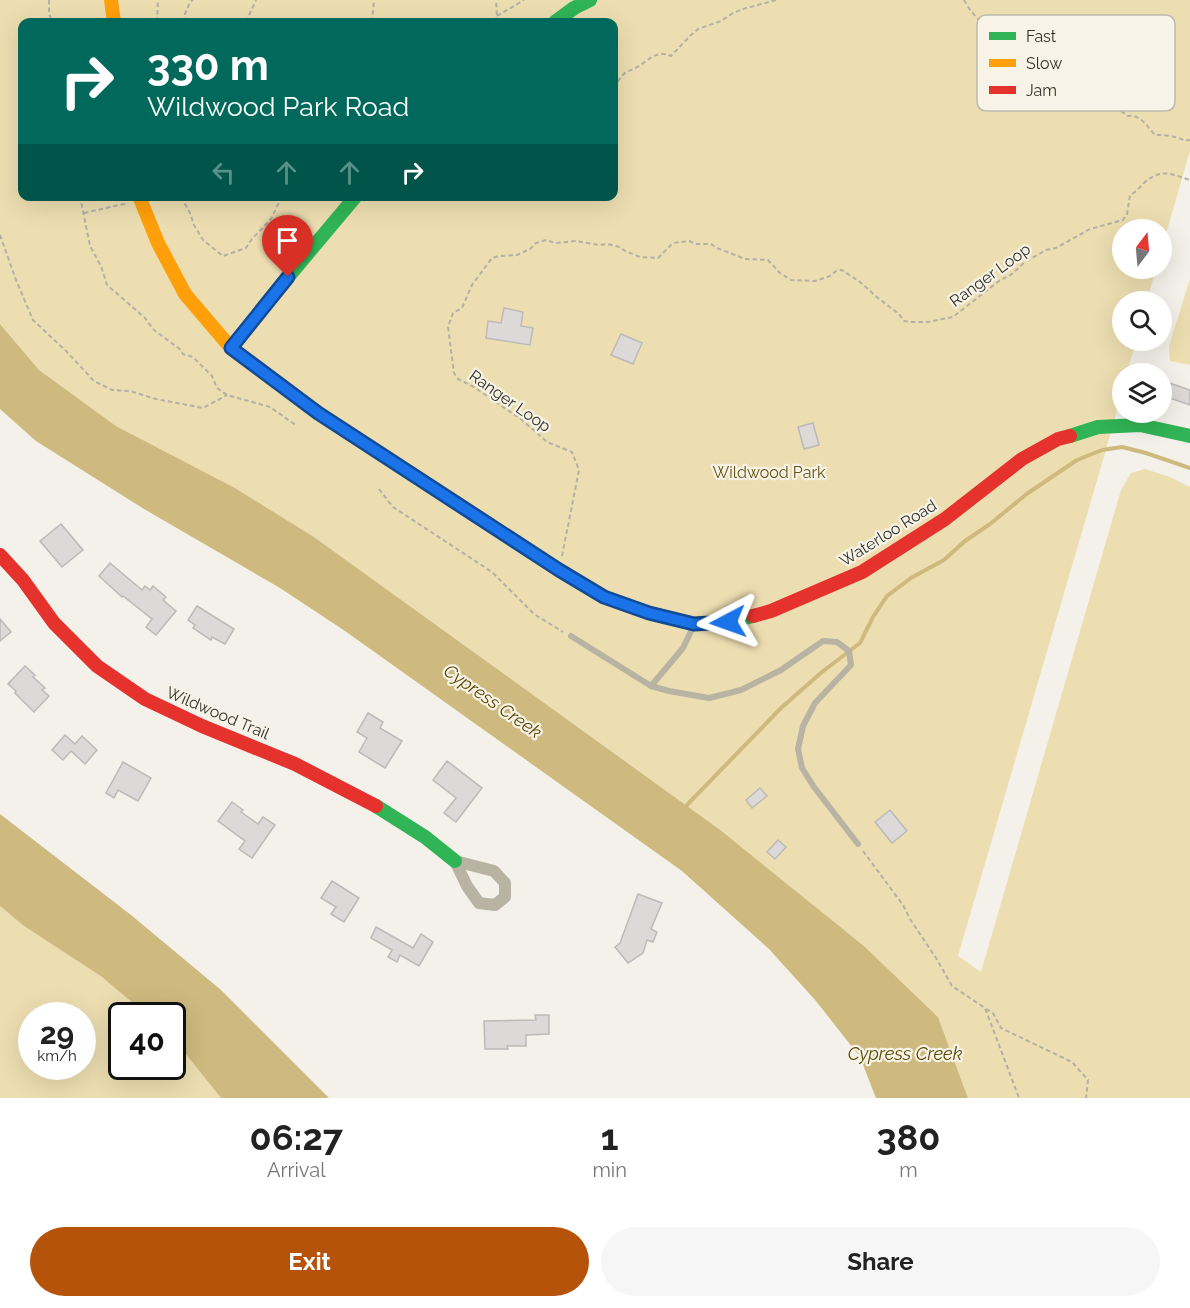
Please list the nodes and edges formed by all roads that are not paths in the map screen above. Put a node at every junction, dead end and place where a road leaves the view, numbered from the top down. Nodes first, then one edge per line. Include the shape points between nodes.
1 (111, 0) edge
2 (590, 0) edge
3 (113, 18) edge
4 (560, 18) edge
5 (141, 201) edge
6 (352, 201) edge
7 (231, 348) junction
8 (1190, 436) edge
9 (0, 555) edge
10 (694, 624) junction
11 (571, 636) road end
12 (651, 686) junction
13 (858, 844) road end
14 (455, 861) dead end

1 - 3 street
2 - 4 street
5 - 7 street, Waterloo Road via 185,294
6 - 7 street
7 - 10 street, Waterloo Road via 318,413 604,597
8 - 10 street, Waterloo Road via 1140,425 1098,427 1058,439 1022,459 945,519 862,572 771,611 728,622
9 - 14 street, Wildwood Trail via 54,623 97,666 145,699 368,800
10 - 12 lane via 683,648
11 - 12 lane
12 - 13 lane via 709,698 741,690 781,670 823,641 837,642 849,651 851,665 815,703 803,726 798,749 802,768

